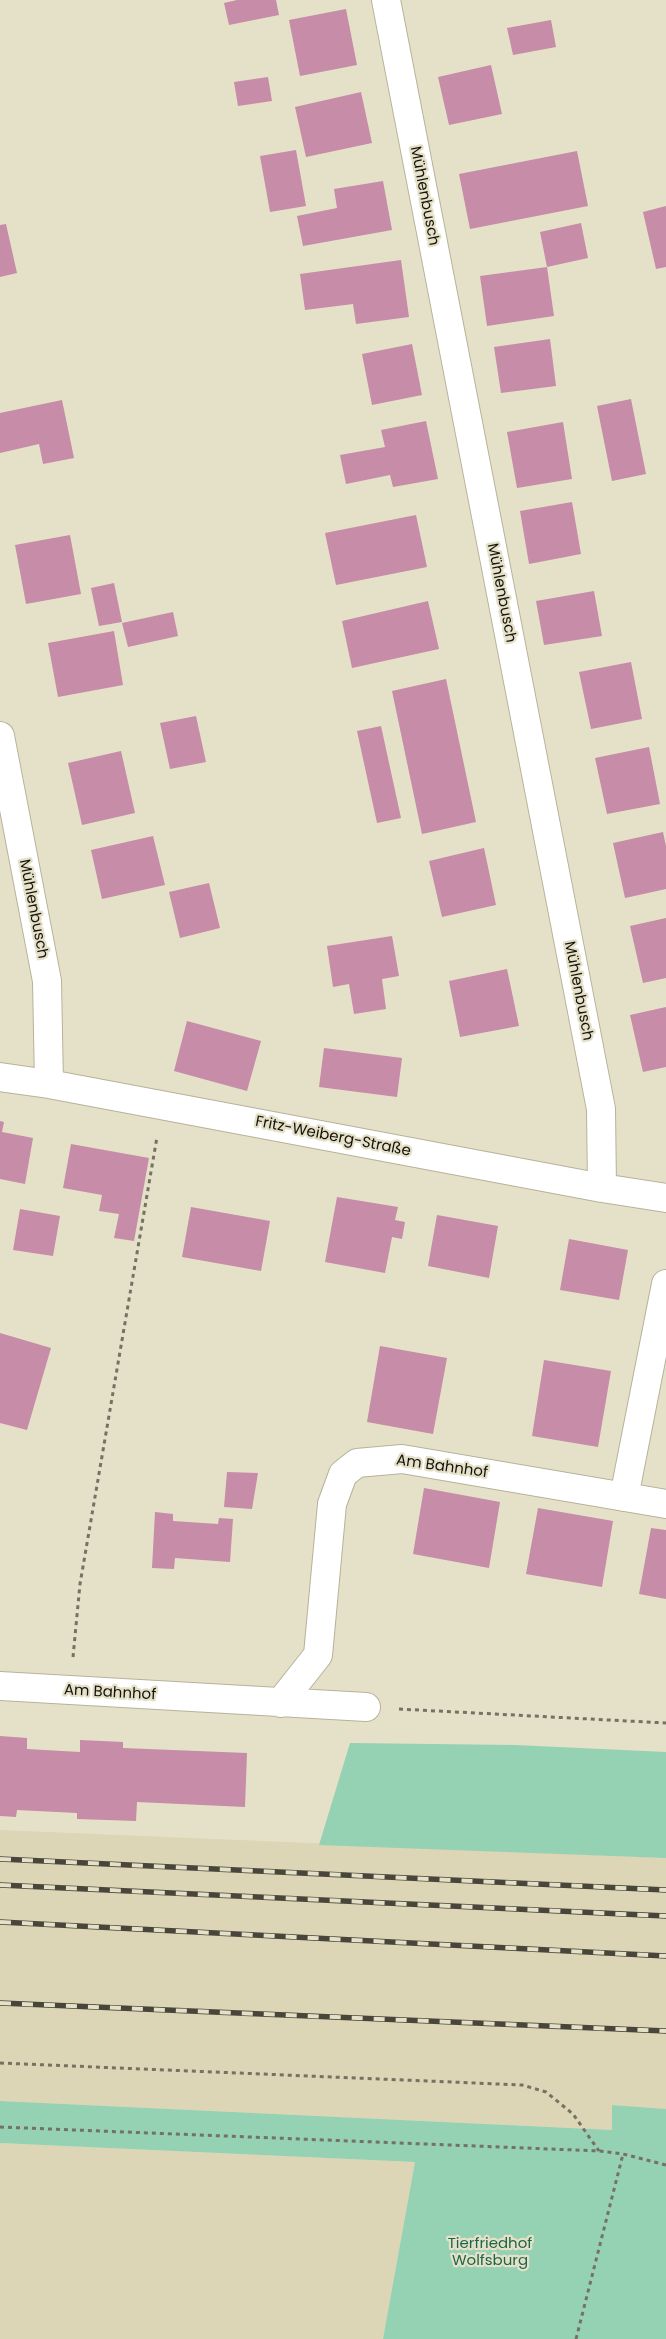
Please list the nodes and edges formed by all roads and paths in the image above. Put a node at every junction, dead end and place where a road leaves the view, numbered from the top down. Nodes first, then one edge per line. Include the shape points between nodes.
1 (386, 0) edge
2 (0, 736) edge
3 (0, 1077) edge
4 (49, 1084) junction
5 (163, 1105) junction
6 (602, 1188) junction
7 (666, 1198) edge
8 (666, 1284) edge
9 (624, 1496) junction
10 (666, 1504) edge
11 (0, 1686) edge
12 (69, 1691) junction
13 (280, 1703) junction
14 (366, 1707) joint
15 (666, 1723) edge
16 (0, 2063) edge
17 (0, 2127) edge
18 (600, 2151) junction
19 (623, 2154) junction
20 (666, 2165) edge
21 (576, 2339) edge

1 - 6 street, Mühlenbusch via 601,1109
2 - 4 street, Mühlenbusch via 47,981
3 - 4 street, Fritz-Weiberg-Straße
4 - 5 street, Fritz-Weiberg-Straße
5 - 6 street, Fritz-Weiberg-Straße
5 - 12 path via 80,1584
6 - 7 street, Fritz-Weiberg-Straße
8 - 9 street
9 - 10 street, Am Bahnhof
9 - 13 street, Am Bahnhof via 402,1459 357,1463 344,1474 332,1504 318,1654
11 - 12 street, Am Bahnhof
12 - 13 street, Am Bahnhof
13 - 14 street, Am Bahnhof
14 - 15 path
16 - 18 path via 522,2085 546,2092 573,2114
17 - 18 path
18 - 19 path
19 - 20 path
19 - 21 path

